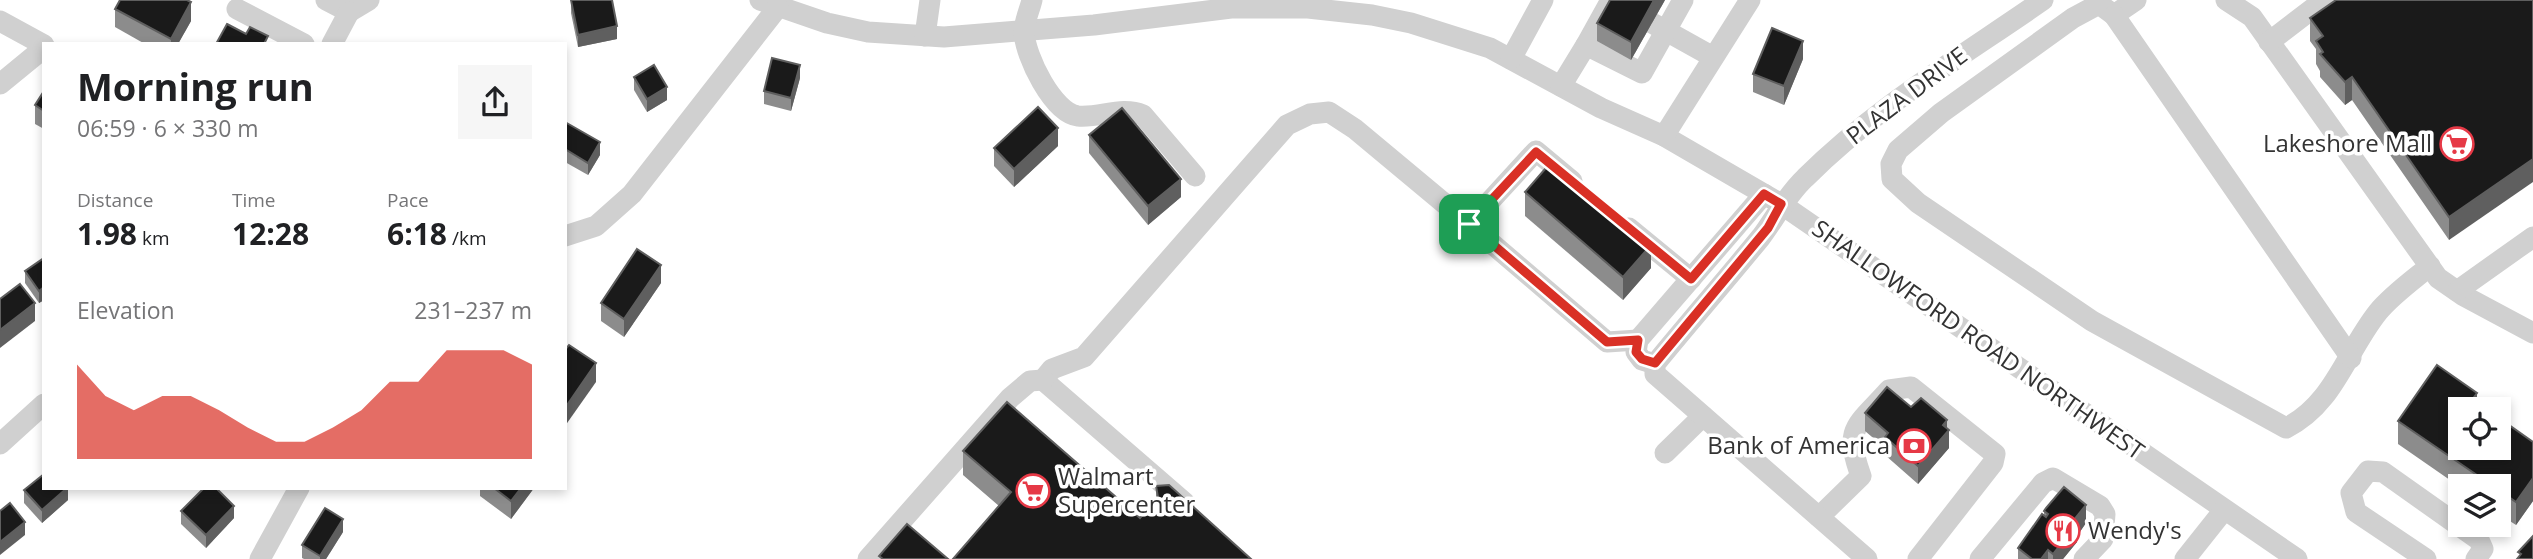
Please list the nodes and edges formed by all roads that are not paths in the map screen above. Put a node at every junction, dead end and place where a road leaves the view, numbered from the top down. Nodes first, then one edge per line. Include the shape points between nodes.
1 (326, 0) edge
2 (369, 0) edge
3 (930, 0) edge
4 (1032, 0) edge
5 (1544, 0) edge
6 (1683, 0) edge
7 (1750, 0) edge
8 (2043, 0) edge
9 (2136, 0) edge
10 (2226, 0) edge
11 (2324, 0) edge
12 (233, 3) edge
13 (769, 3) edge
14 (1231, 4) edge
15 (1374, 7) edge
16 (1610, 9) edge
17 (822, 10) edge
18 (349, 12) junction
19 (2114, 15) junction
20 (0, 21) edge
21 (1024, 32) junction
22 (1654, 35) junction
23 (925, 36) junction
24 (301, 42) edge
25 (333, 42) edge
26 (2269, 42) junction
27 (42, 45) edge
28 (1586, 45) junction
29 (42, 48) edge
30 (1713, 57) junction
31 (1511, 59) junction
32 (0, 85) edge
33 (1561, 86) junction
34 (1664, 136) junction
35 (1195, 176) dead end
36 (1587, 194) edge
37 (1772, 199) junction
38 (1608, 211) edge
39 (1469, 224) junction
40 (567, 235) edge
41 (2533, 237) edge
42 (2430, 266) junction
43 (1691, 279) junction
44 (2458, 291) junction
45 (2533, 333) edge
46 (1638, 340) junction
47 (2351, 358) junction
48 (1655, 363) junction
49 (1043, 380) junction
50 (42, 406) edge
51 (1703, 416) junction
52 (0, 444) edge
53 (1665, 453) dead end
54 (298, 490) edge
55 (2224, 510) junction
56 (1819, 517) junction
57 (1205, 520) edge
58 (260, 559) edge
59 (868, 559) edge
60 (1867, 559) edge
61 (1918, 559) edge
62 (1980, 559) edge
63 (2084, 559) edge
64 (2185, 559) edge
65 (2297, 559) edge
66 (2426, 559) edge
67 (2476, 559) edge

1 - 18 street
2 - 18 street
3 - 23 street
4 - 21 street
5 - 31 street
6 - 22 street
7 - 30 street
8 - 37 street, PLAZA DRIVE via 1879,112 1805,177
9 - 19 street
10 - 26 street via 2252,17
11 - 26 street
12 - 24 street
13 - 17 street, SHALLOWFORD ROAD NORTHWEST
13 - 40 street via 632,194 596,226
14 - 15 street, SHALLOWFORD ROAD NORTHWEST
14 - 21 street, SHALLOWFORD ROAD NORTHWEST
15 - 31 street, SHALLOWFORD ROAD NORTHWEST
16 - 28 street
17 - 23 street, SHALLOWFORD ROAD NORTHWEST via 868,32
18 - 25 street
19 - 47 street
19 - 47 street via 2099,4 2073,18 1941,113 1898,150 1891,164 1892,179 1918,203 2092,321 2286,428 2306,418
20 - 27 street
21 - 23 street, SHALLOWFORD ROAD NORTHWEST
21 - 35 street via 1038,77 1071,114 1131,110 1143,115
22 - 28 street via 1642,73
22 - 30 street
26 - 42 street
28 - 33 street
29 - 32 street
30 - 34 street
31 - 33 street, SHALLOWFORD ROAD NORTHWEST
33 - 34 street, SHALLOWFORD ROAD NORTHWEST
34 - 37 street, SHALLOWFORD ROAD NORTHWEST
36 - 39 street via 1536,152
37 - 43 street
37 - 48 street via 1768,228
37 - 55 street, SHALLOWFORD ROAD NORTHWEST
38 - 43 street
39 - 46 street via 1607,342
39 - 49 street via 1355,129 1329,112 1310,114 1286,125 1084,357 1052,369
41 - 44 street
42 - 44 street via 2438,278
42 - 47 street via 2378,313
43 - 46 street
44 - 45 street
46 - 48 street via 1636,352
48 - 51 street via 1655,374
49 - 57 street
49 - 59 street via 1030,382 1010,398
50 - 52 street
51 - 53 street
51 - 56 street
54 - 58 street
55 - 64 street
55 - 65 street, SHALLOWFORD ROAD NORTHWEST
56 - 60 street
56 - 61 street via 1861,476 1851,449 1854,430 1889,390 1911,387 1995,454 1993,463
62 - 63 street via 2043,483 2053,478 2100,506 2105,514 2103,538
66 - 67 street via 2356,512 2351,493 2368,471 2383,472 2479,540 2483,549

